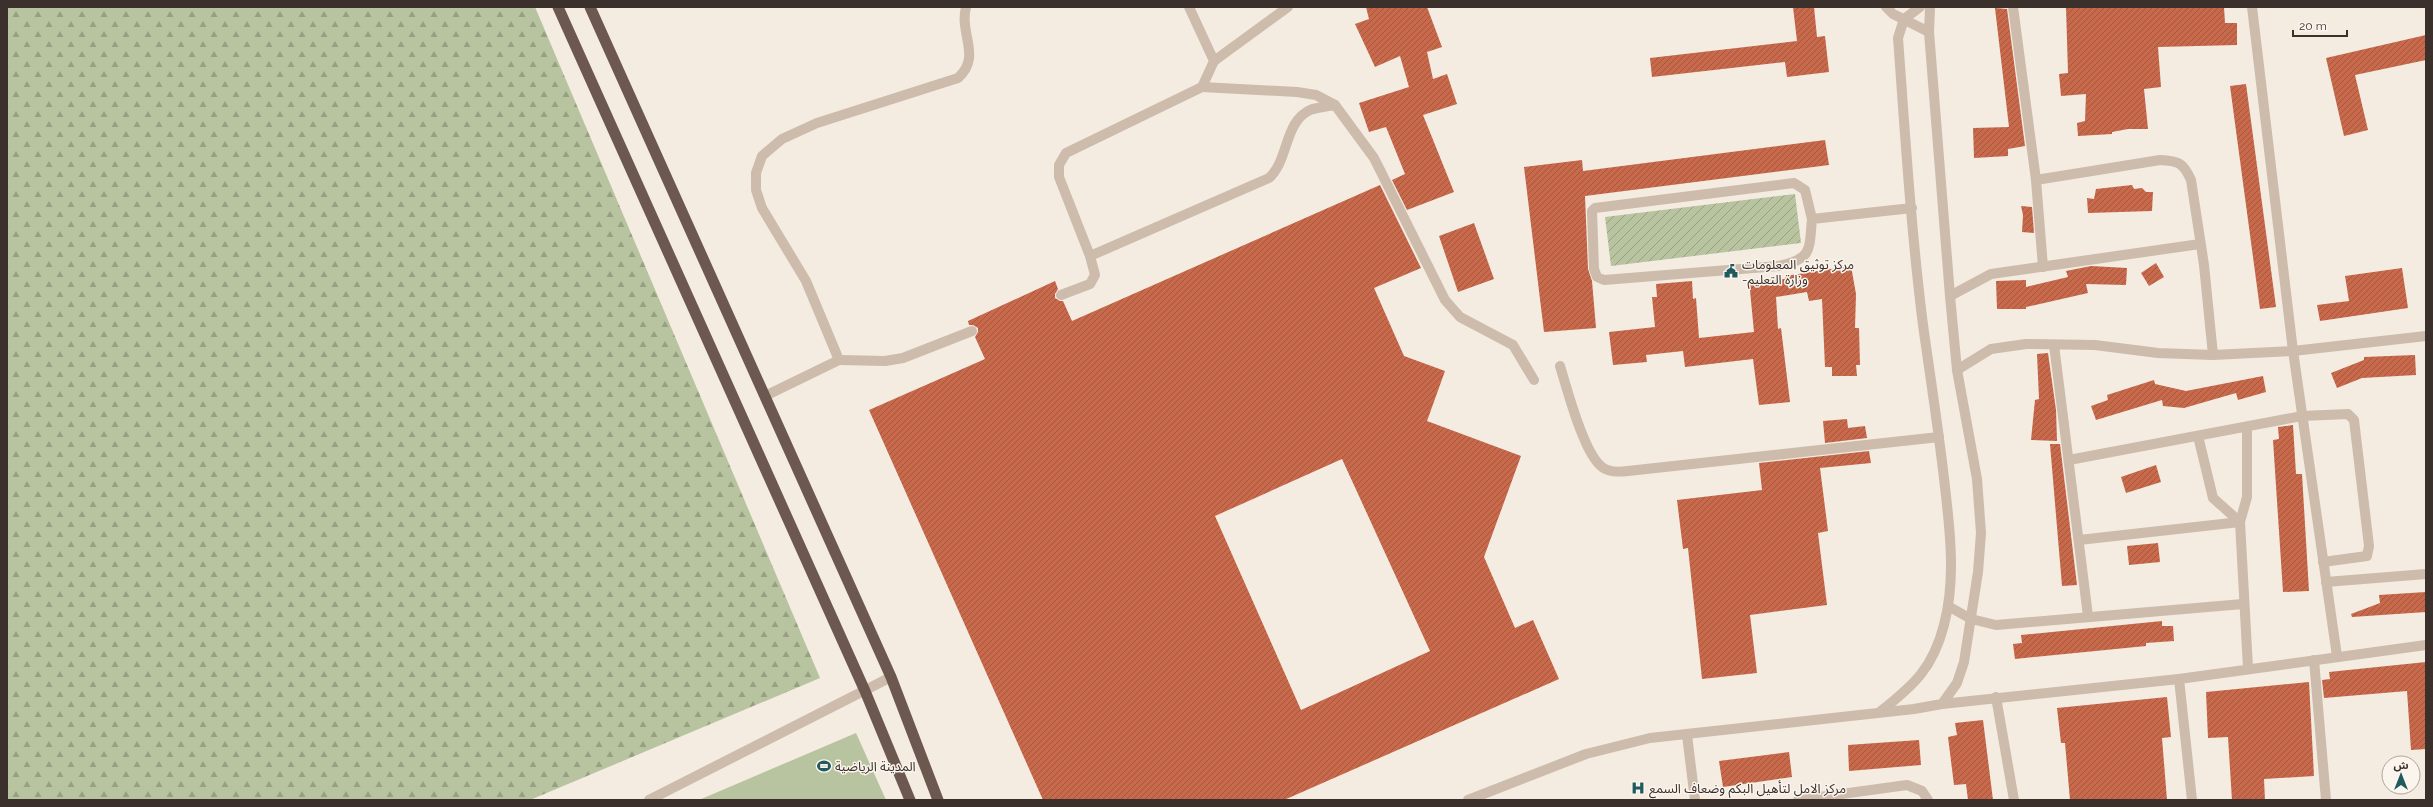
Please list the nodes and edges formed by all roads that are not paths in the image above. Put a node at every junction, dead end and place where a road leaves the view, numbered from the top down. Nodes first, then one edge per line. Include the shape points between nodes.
1 (558, 7) edge
2 (590, 7) edge
3 (966, 7) edge
4 (1188, 7) edge
5 (1288, 7) edge
6 (1886, 7) edge
7 (1920, 7) edge
8 (1930, 7) edge
9 (2014, 7) edge
10 (2252, 7) edge
11 (1904, 19) junction
12 (1929, 32) junction
13 (1214, 60) junction
14 (1202, 87) junction
15 (1335, 105) junction
16 (2036, 180) junction
17 (1912, 208) junction
18 (1812, 219) junction
19 (2200, 244) junction
20 (1090, 256) junction
21 (2043, 267) junction
22 (1061, 295) dead end
23 (1950, 296) junction
24 (972, 331) dead end
25 (2426, 336) edge
26 (2054, 345) junction
27 (2293, 351) junction
28 (2213, 355) junction
29 (839, 360) junction
30 (1560, 366) dead end
31 (1957, 370) junction
32 (1534, 380) dead end
33 (765, 396) junction
34 (2302, 416) junction
35 (2247, 427) junction
36 (1939, 436) junction
37 (2198, 436) junction
38 (2069, 460) junction
39 (2240, 522) junction
40 (2079, 540) junction
41 (2323, 562) junction
42 (2426, 574) edge
43 (2326, 582) junction
44 (2243, 604) junction
45 (1948, 606) junction
46 (2088, 616) junction
47 (1971, 619) junction
48 (2426, 645) edge
49 (2337, 656) junction
50 (2314, 660) junction
51 (2248, 668) junction
52 (891, 678) junction
53 (2179, 679) junction
54 (865, 691) junction
55 (1996, 698) junction
56 (1942, 704) junction
57 (1881, 711) junction
58 (1687, 735) junction
59 (649, 800) edge
60 (910, 800) edge
61 (938, 800) edge
62 (1468, 800) edge
63 (1695, 800) edge
64 (1798, 800) edge
65 (1928, 800) edge
66 (2014, 800) edge
67 (2192, 800) edge
68 (2326, 800) edge

1 - 54 highway
2 - 33 highway
3 - 29 street via 964,16 970,60 967,70 958,78 796,131 772,146 762,156 756,173 756,190 762,208 806,281
4 - 13 street
5 - 13 street
6 - 11 street
7 - 11 street
8 - 12 street
9 - 16 street
10 - 27 street
11 - 12 street
11 - 17 street via 1898,38
12 - 23 street
13 - 14 street
14 - 15 street via 1316,94
14 - 20 street via 1066,153 1059,165 1059,177
15 - 20 street via 1310,110 1296,122 1277,171 1269,178
15 - 32 street via 1374,158 1445,300 1460,317 1513,345
16 - 19 street via 2160,160 2176,161 2186,167 2191,180
16 - 21 street
17 - 18 street
17 - 36 street via 1916,264
18 - 18 street via 1805,190 1794,183 1595,208 1592,211 1594,269 1598,277 1604,280 1789,264 1801,259 1809,250
19 - 21 street
19 - 28 street
20 - 22 street via 1095,275 1090,284
21 - 23 street via 1991,274
23 - 31 street
24 - 29 street via 903,358 885,361
25 - 27 street
26 - 28 street via 2094,345 2158,353
26 - 31 street via 2026,344 1991,349
26 - 38 street
27 - 28 street
27 - 34 street
29 - 33 street
30 - 36 street via 1588,448 1602,467 1608,470 1628,471
31 - 47 street via 1980,507 1980,552
33 - 52 highway
34 - 35 street
34 - 41 street
34 - 41 street via 2348,414 2354,420 2369,546 2367,556
35 - 37 street
35 - 39 street via 2247,497
36 - 45 street via 1950,532
37 - 38 street
37 - 39 street via 2212,498
38 - 40 street
39 - 40 street
39 - 44 street
40 - 46 street
41 - 43 street
42 - 43 street
43 - 49 street
44 - 46 street
44 - 51 street
45 - 47 street
45 - 57 street via 1939,641 1922,675
46 - 47 street via 1996,625
47 - 56 street via 1960,676
48 - 49 street
49 - 50 street
50 - 51 street
50 - 68 street
51 - 53 street
52 - 54 street
52 - 61 highway
53 - 55 street
53 - 67 street
54 - 59 street
54 - 60 highway
55 - 56 street
55 - 66 street
56 - 57 street
57 - 58 street
58 - 62 street via 1650,738 1586,754
58 - 63 street
64 - 65 street via 1907,785 1922,790

